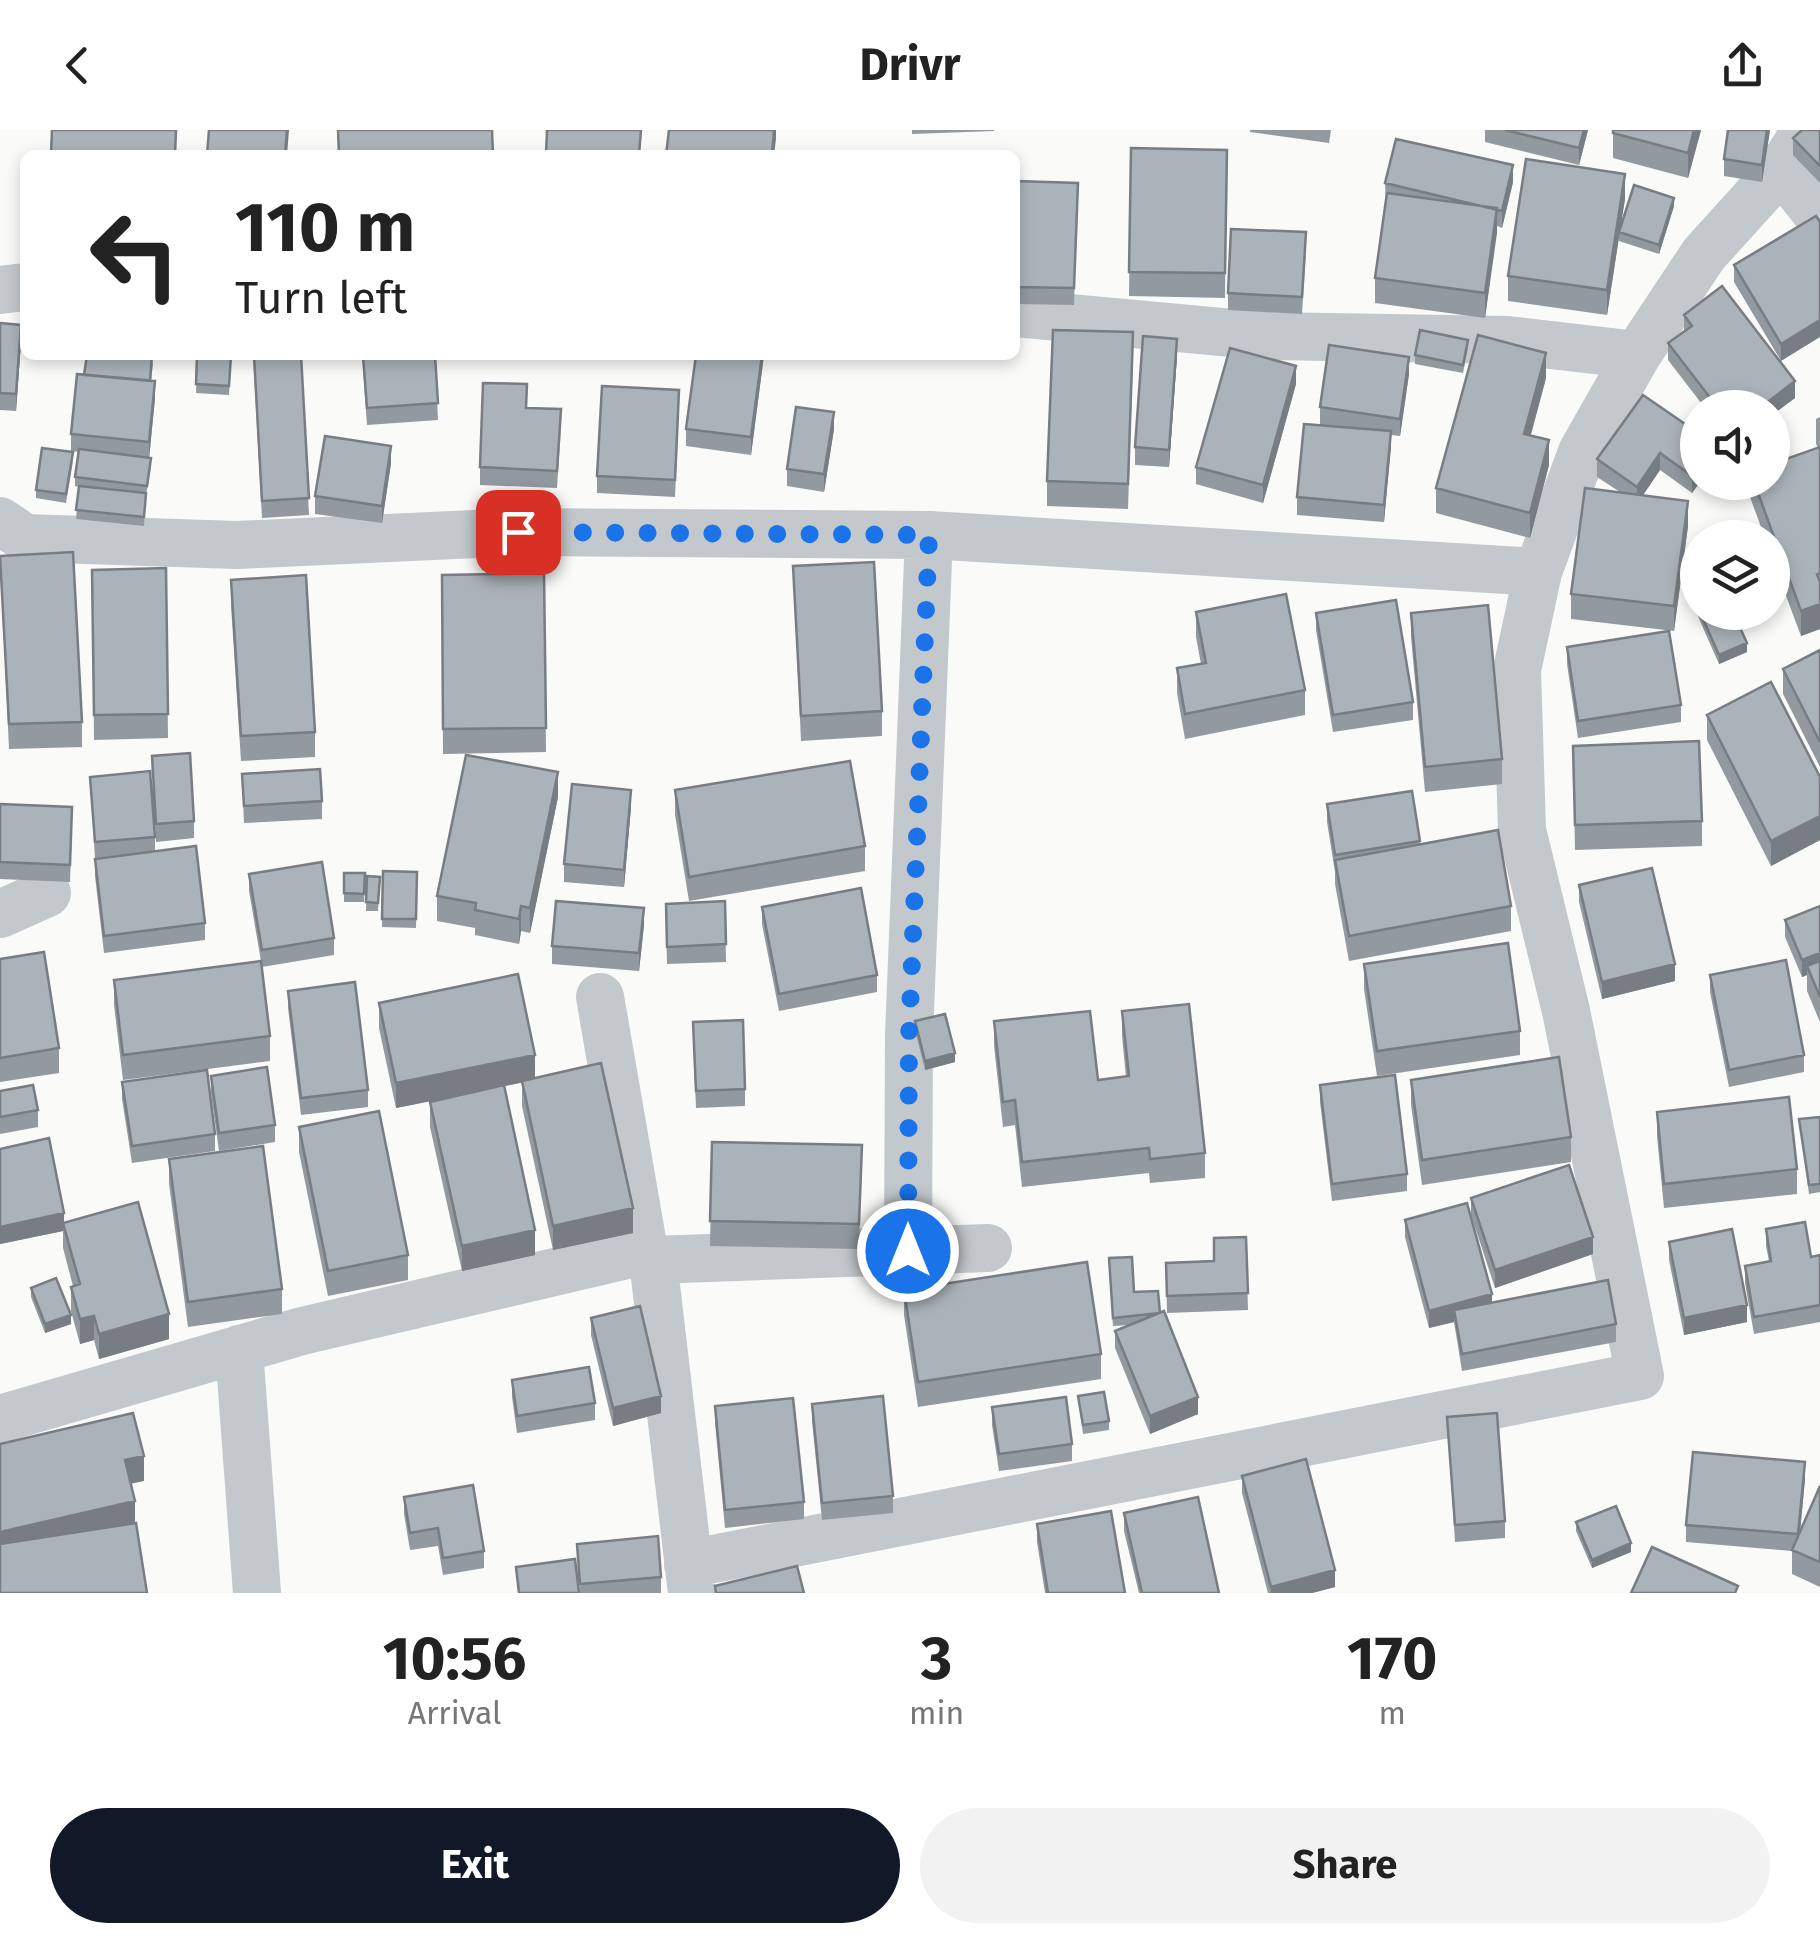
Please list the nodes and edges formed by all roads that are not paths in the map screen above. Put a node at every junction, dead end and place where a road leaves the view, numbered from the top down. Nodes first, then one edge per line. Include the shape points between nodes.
1 (1806, 130) edge
2 (1780, 169) junction
3 (1820, 217) edge
4 (1020, 313) edge
5 (1638, 355) junction
6 (0, 520) edge
7 (929, 535) junction
8 (1538, 572) junction
9 (47, 894) dead end
10 (0, 914) edge
11 (600, 997) dead end
12 (988, 1248) dead end
13 (908, 1251) junction
14 (648, 1256) junction
15 (239, 1350) junction
16 (0, 1419) edge
17 (690, 1579) edge
18 (256, 1593) edge

1 - 2 street
2 - 3 street
2 - 5 street via 1704,254
4 - 5 street via 1265,336 1508,340
5 - 8 street via 1582,452
6 - 7 street via 25,538 237,545 518,532
7 - 8 street
7 - 13 street via 909,1036
8 - 17 street via 1517,670 1522,830 1640,1376
9 - 10 street
11 - 14 street
12 - 13 street
13 - 14 street
14 - 15 street
14 - 17 street
15 - 16 street
15 - 18 street

